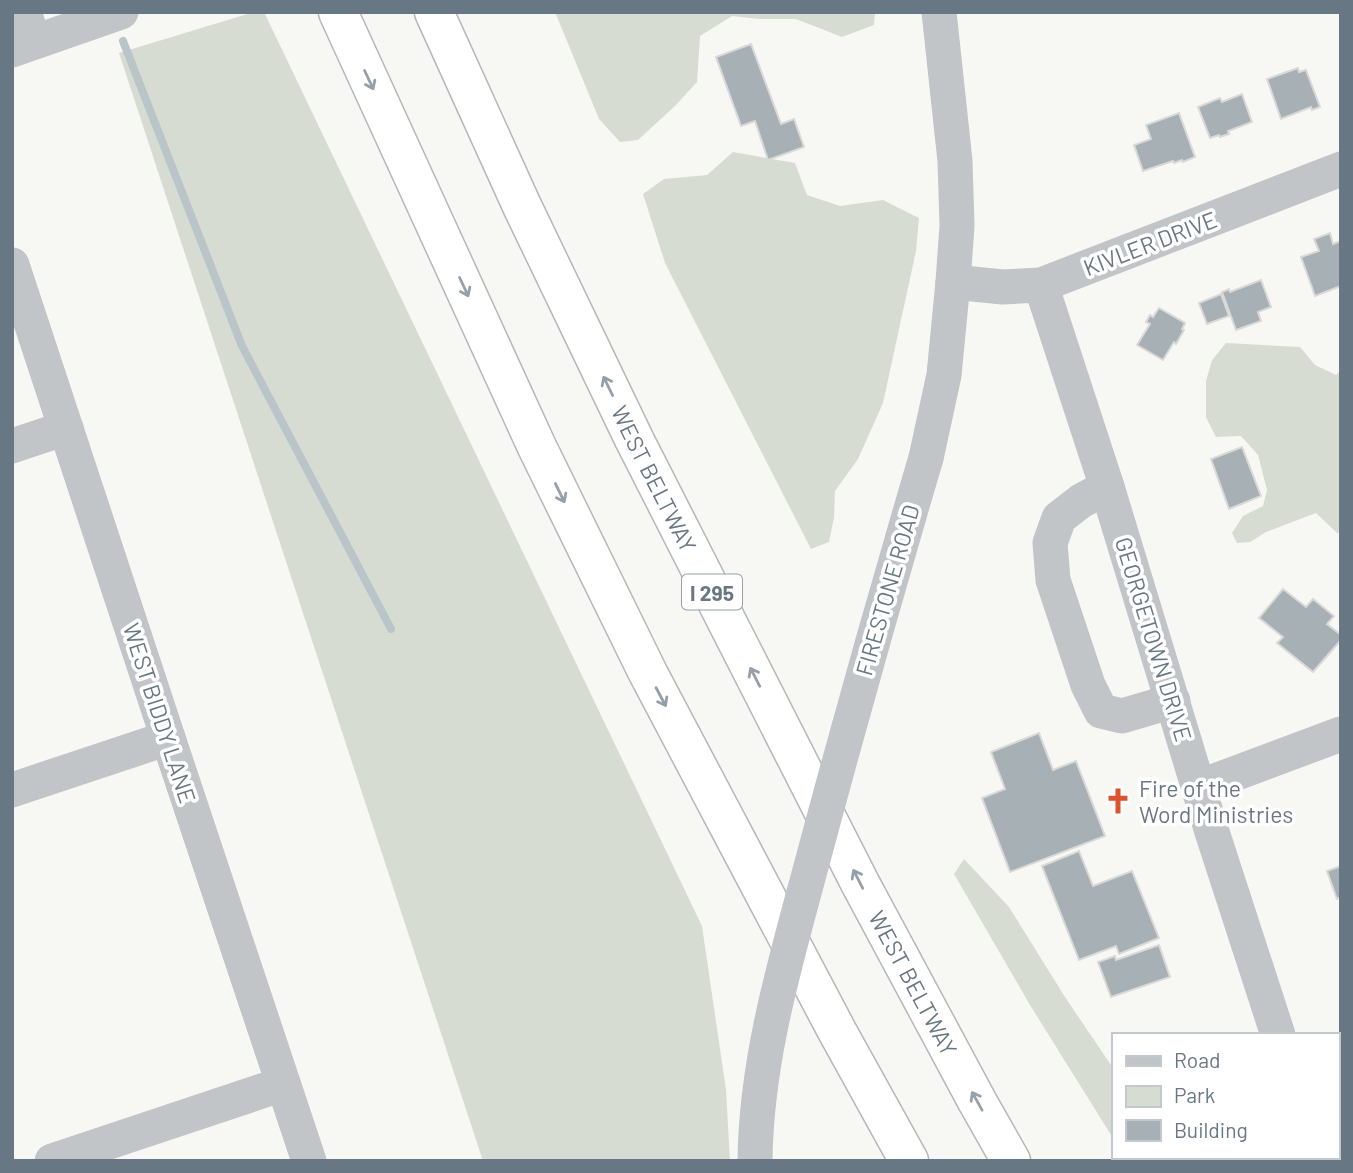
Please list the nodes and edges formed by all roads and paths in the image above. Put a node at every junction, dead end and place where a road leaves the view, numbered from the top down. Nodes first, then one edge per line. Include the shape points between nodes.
1 (121, 12) edge
2 (434, 12) edge
3 (939, 12) edge
4 (340, 15) edge
5 (23, 35) edge
6 (1341, 169) edge
7 (12, 265) edge
8 (953, 282) junction
9 (1041, 285) junction
10 (66, 428) junction
11 (12, 446) edge
12 (1108, 487) junction
13 (1173, 701) junction
14 (1341, 734) edge
15 (168, 738) junction
16 (1199, 787) junction
17 (12, 790) edge
18 (1277, 1033) edge
19 (284, 1084) junction
20 (52, 1161) edge
21 (309, 1161) edge
22 (755, 1161) edge
23 (909, 1161) edge
24 (1011, 1161) edge

1 - 5 street
24 -> 2 highway, WEST BELTWAY / I 295 via 860,883 634,439
3 - 8 street, FIRESTONE ROAD via 955,160
4 -> 23 highway via 537,447 642,661
6 - 9 street, KIVLER DRIVE
7 - 10 street, WEST BIDDY LANE
8 - 9 street, KIVLER DRIVE
8 - 22 street, FIRESTONE ROAD, bridge via 943,375 926,458 857,693 779,988 765,1056
9 - 12 street, GEORGETOWN DRIVE
10 - 11 street
10 - 15 street, WEST BIDDY LANE
12 - 13 street, GEORGETOWN DRIVE
12 - 13 street via 1059,518 1050,543 1053,580 1101,711 1122,716
13 - 16 street, GEORGETOWN DRIVE
14 - 16 street
15 - 17 street
15 - 19 street, WEST BIDDY LANE
16 - 18 street, GEORGETOWN DRIVE
19 - 20 street
19 - 21 street, WEST BIDDY LANE

